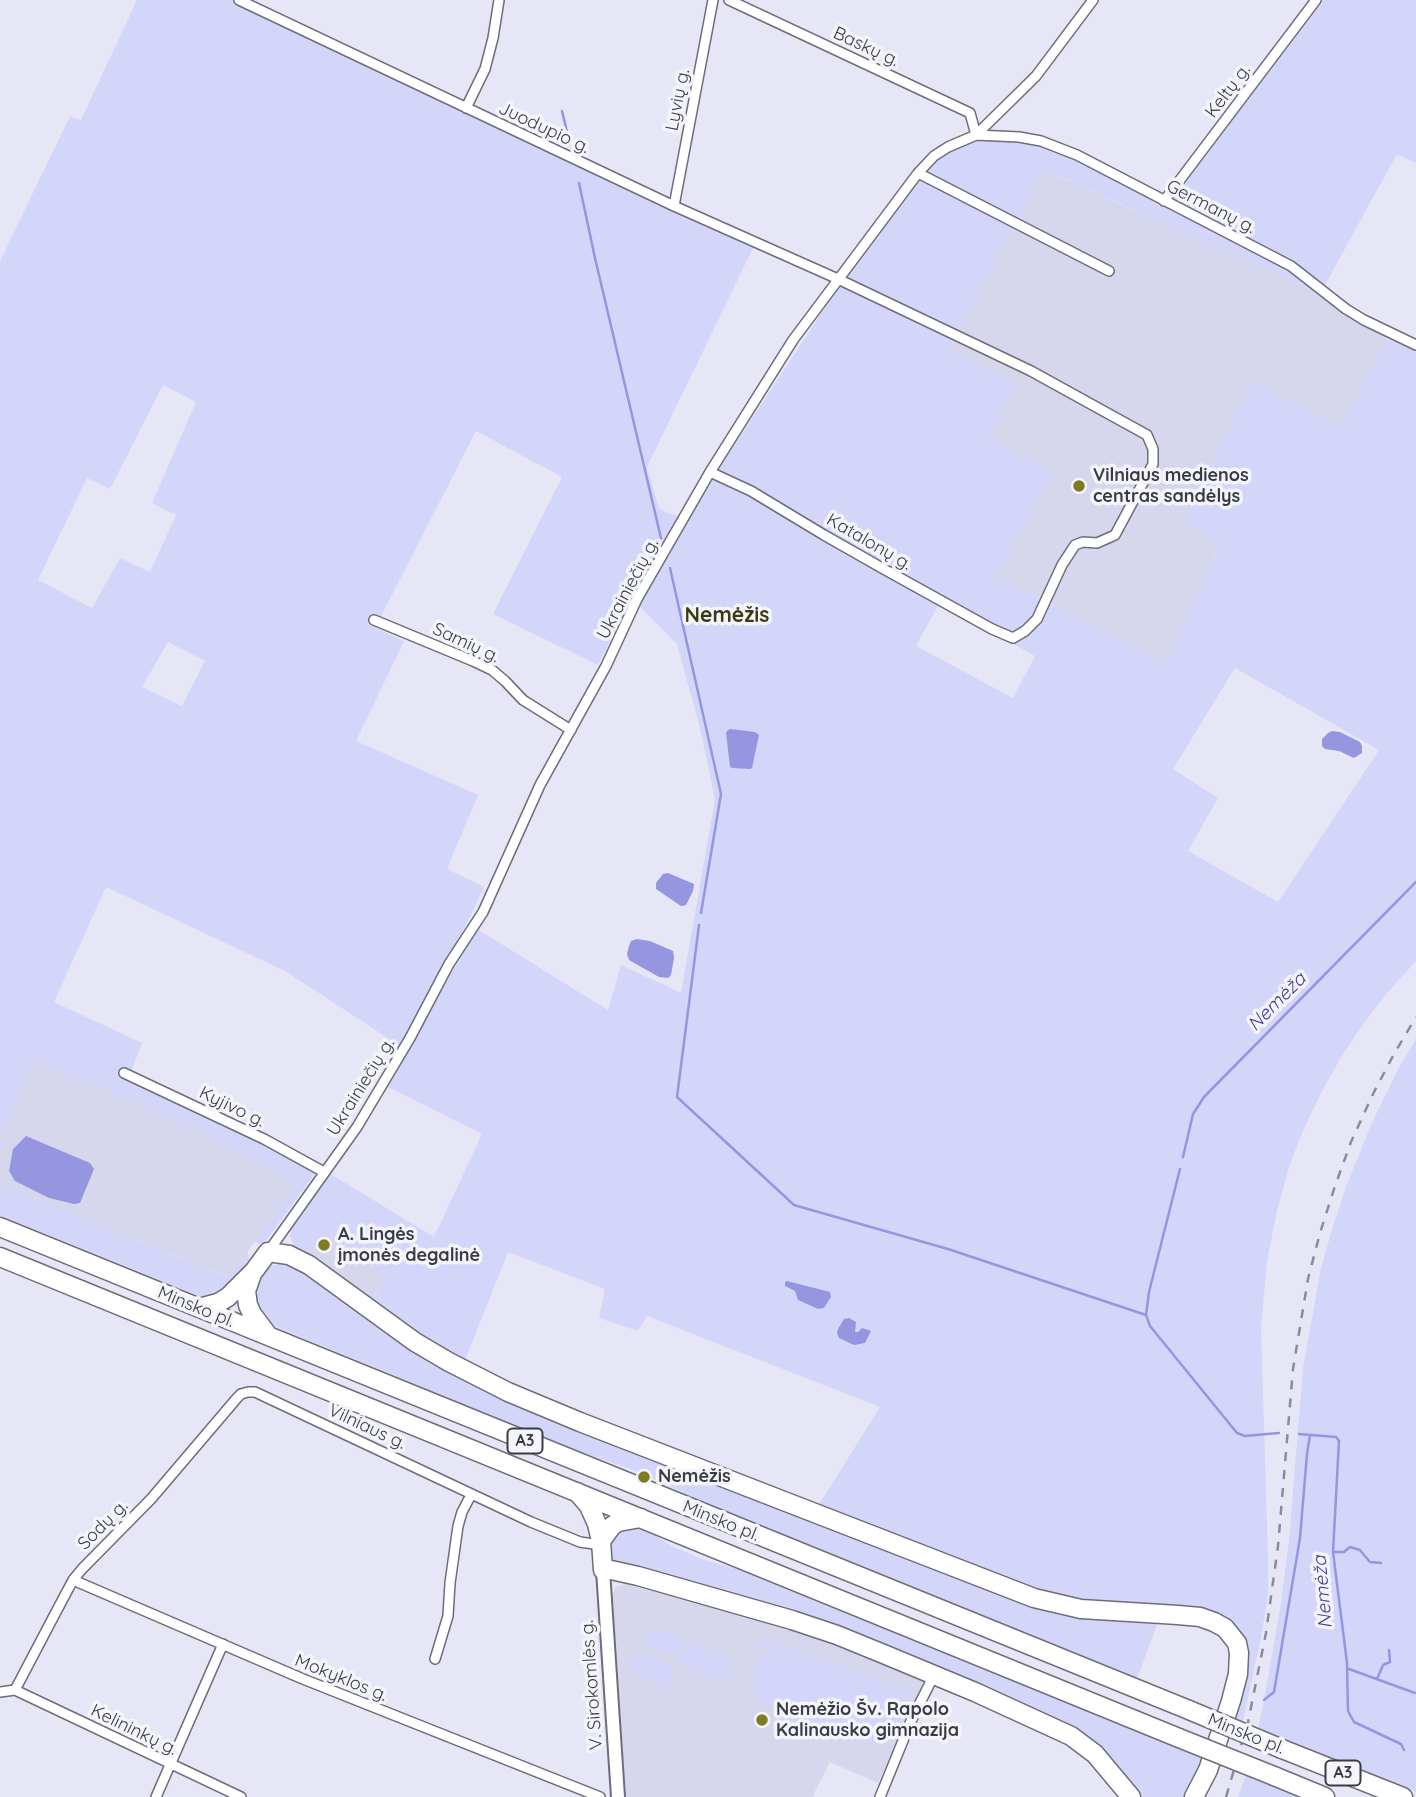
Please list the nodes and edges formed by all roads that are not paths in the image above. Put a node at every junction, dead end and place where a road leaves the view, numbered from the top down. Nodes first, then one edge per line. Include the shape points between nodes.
1 (239, 0) edge
2 (498, 0) edge
3 (713, 0) edge
4 (729, 0) edge
5 (1093, 0) edge
6 (1316, 0) edge
7 (466, 108) junction
8 (976, 135) junction
9 (918, 173) junction
10 (1164, 201) junction
11 (674, 206) junction
12 (1109, 271) dead end
13 (838, 279) junction
14 (1416, 345) edge
15 (710, 472) junction
16 (374, 621) dead end
17 (1013, 638) joint
18 (571, 730) junction
19 (124, 1073) dead end
20 (324, 1172) junction
21 (0, 1227) edge
22 (268, 1252) junction
23 (0, 1256) edge
24 (254, 1271) junction
25 (199, 1308) junction
26 (270, 1337) junction
27 (248, 1392) joint
28 (577, 1492) junction
29 (471, 1495) junction
30 (641, 1518) junction
31 (601, 1543) junction
32 (603, 1570) junction
33 (74, 1580) junction
34 (223, 1644) junction
35 (435, 1659) dead end
36 (934, 1675) junction
37 (15, 1689) junction
38 (0, 1692) edge
39 (170, 1765) junction
40 (156, 1797) edge
41 (241, 1797) edge
42 (600, 1797) edge
43 (618, 1797) edge
44 (880, 1797) edge
45 (1131, 1797) edge
46 (1194, 1797) edge
47 (1325, 1797) edge
48 (1404, 1797) edge

1 - 7 street, Juodupio g.
2 - 7 street via 485,69
3 - 11 street, Lyvių g.
4 - 8 street, Baskų g. via 970,113
5 - 8 street, Ukrainiečių g. via 1035,76
6 - 10 street, Keltų g.
7 - 11 street, Juodupio g.
8 - 9 street, Ukrainiečių g. via 948,146
8 - 10 street, Germanų g. via 1019,137 1059,148
9 - 12 street
9 - 13 street, Ukrainiečių g.
10 - 14 street, Germanų g. via 1291,266 1346,309
11 - 13 street, Juodupio g.
13 - 15 street, Ukrainiečių g. via 793,340
13 - 17 street, Juodupio g. via 1031,371 1150,440 1153,464 1115,535 1075,545 1037,618
15 - 17 street, Katalonų g.
15 - 18 street, Ukrainiečių g. via 637,599
16 - 18 street, Samių g. via 492,670 523,700
18 - 20 street, Ukrainiečių g. via 540,785 483,912 357,1127
19 - 20 street, Kyjivo g.
20 - 22 street, Ukrainiečių g.
21 - 25 highway, Minsko pl. / A3
22 - 24 highway
22 - 46 highway via 309,1265 449,1362 580,1422 1034,1598 1081,1609 1200,1617 1225,1628 1237,1643 1238,1674 1208,1770
23 - 28 highway, Minsko pl. / A3
24 - 25 highway via 228,1297
24 - 26 highway via 246,1291 248,1305
25 - 26 highway, Minsko pl. / A3
26 - 48 highway, Minsko pl. / A3, bridge
27 - 29 street, Vilniaus g.
27 - 33 street, Sodų g. via 237,1398
28 - 30 highway, Minsko pl. / A3
28 - 31 highway via 593,1514
29 - 31 street, Vilniaus g. via 580,1542
29 - 35 street via 458,1527 448,1616
30 - 31 highway via 618,1522
30 - 47 highway, Minsko pl. / A3, bridge
31 - 32 highway
32 - 36 highway via 792,1620
32 - 43 main road, V. Sirokomlės g.
33 - 34 street, Mokyklos g.
33 - 37 street, Sodų g.
34 - 39 street
34 - 42 street, Mokyklos g.
36 - 44 street
36 - 45 highway via 1071,1736 1095,1754
37 - 38 street
37 - 39 street, Kelininkų g.
39 - 40 street
39 - 41 street, Kelininkų g.

